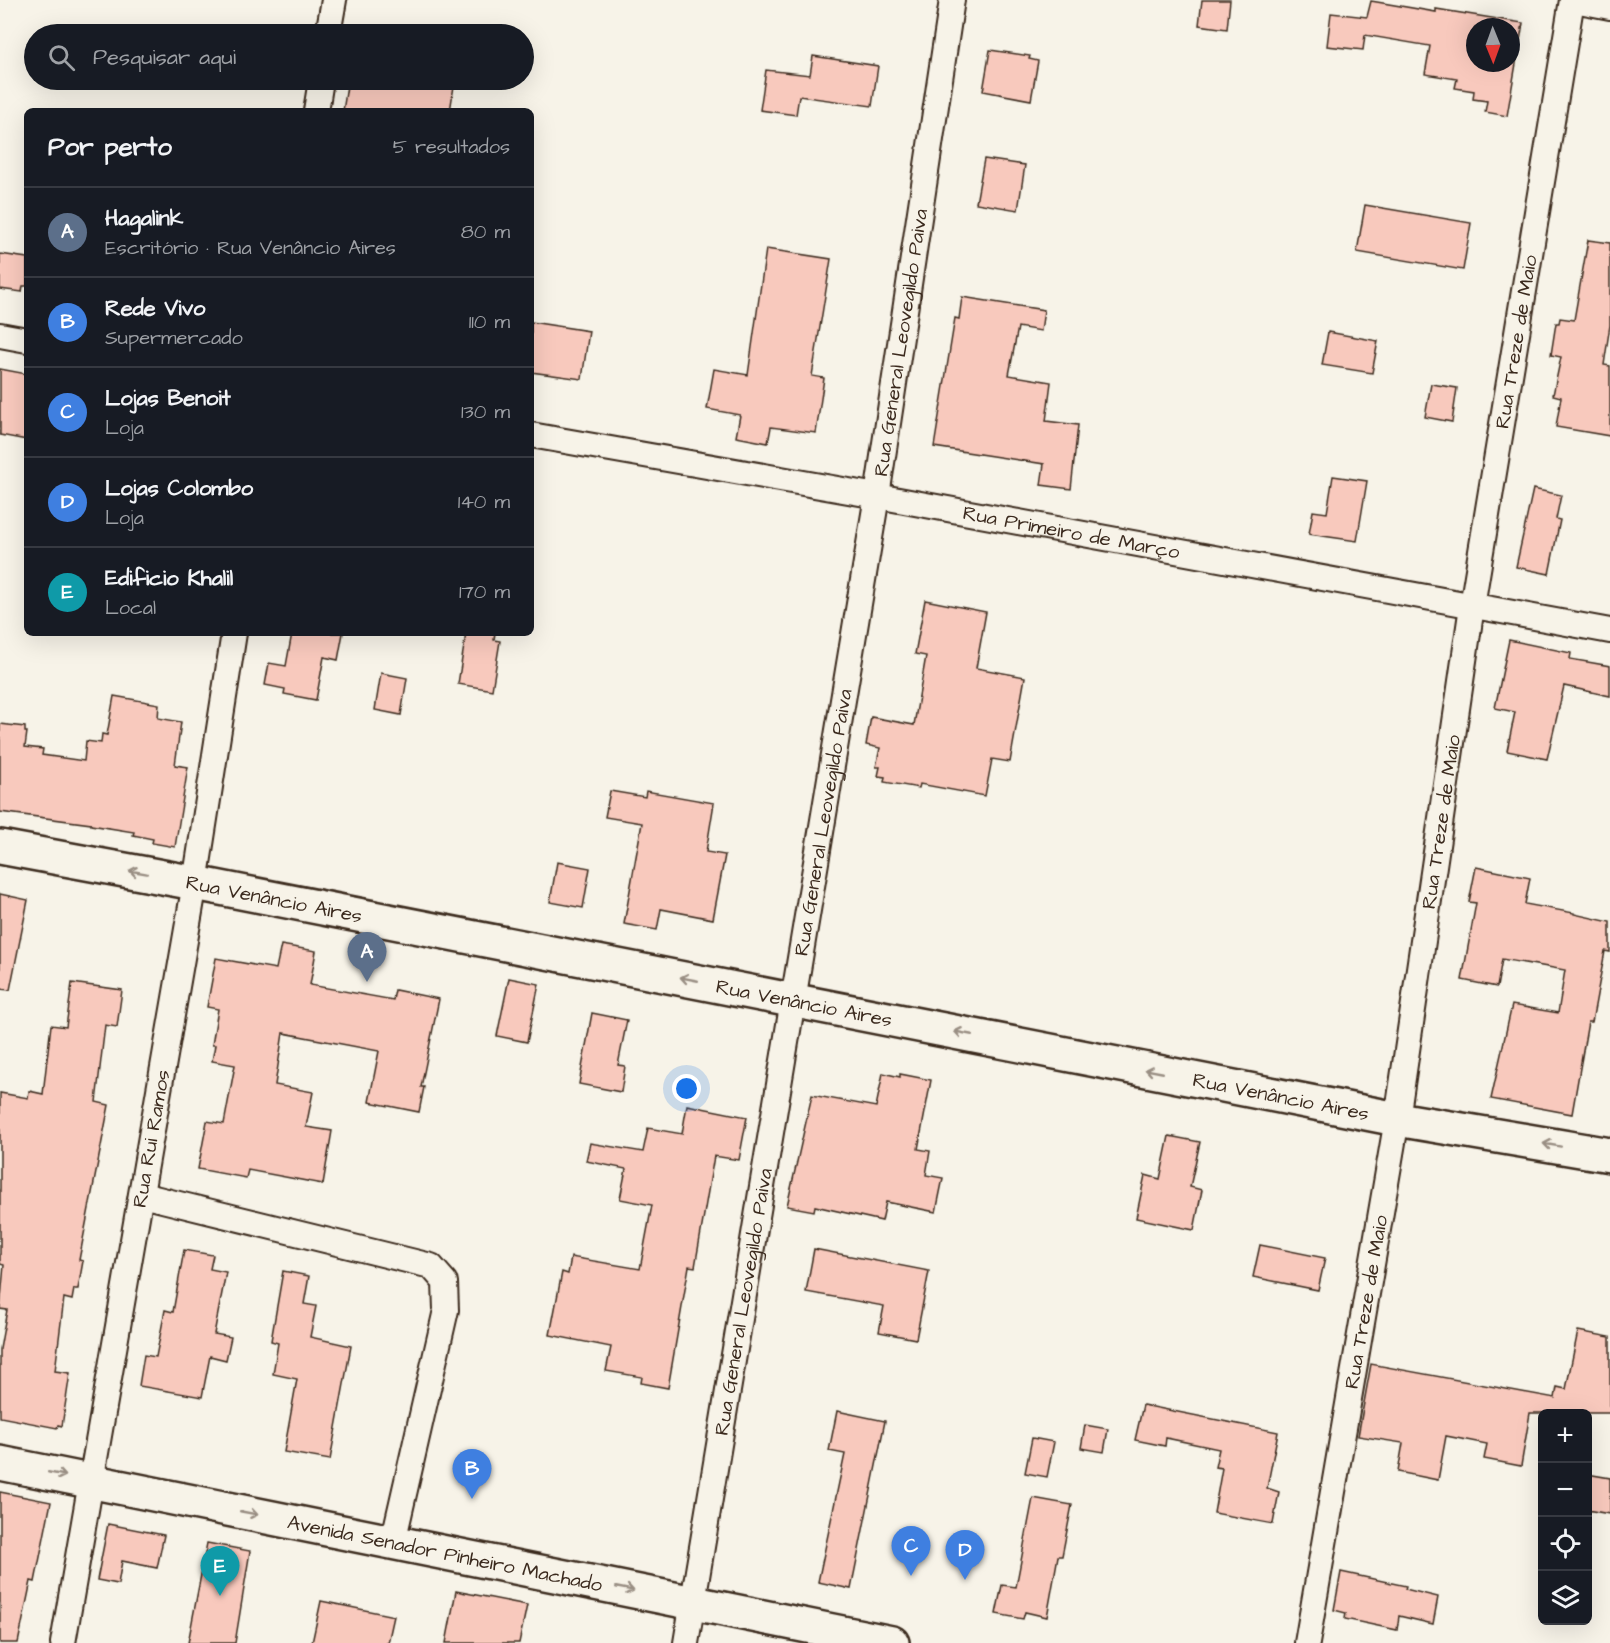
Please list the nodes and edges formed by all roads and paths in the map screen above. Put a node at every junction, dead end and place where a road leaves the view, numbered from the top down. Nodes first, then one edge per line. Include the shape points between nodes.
1 (334, 0) edge
2 (952, 0) edge
3 (1573, 0) edge
4 (1610, 7) edge
5 (330, 24) edge
6 (319, 90) edge
7 (316, 108) edge
8 (0, 335) edge
9 (24, 339) edge
10 (534, 436) edge
11 (877, 496) junction
12 (1472, 606) junction
13 (1610, 631) edge
14 (234, 636) edge
15 (0, 847) edge
16 (195, 883) junction
17 (793, 999) junction
18 (1397, 1119) junction
19 (1610, 1155) edge
20 (142, 1195) junction
21 (0, 1463) edge
22 (92, 1481) junction
23 (393, 1542) junction
24 (694, 1603) junction
25 (63, 1643) edge
26 (686, 1643) edge
27 (892, 1643) edge
28 (1307, 1643) edge

1 - 5 street
2 - 11 street, Rua General Leovegildo Paiva
3 - 4 street
3 - 12 street, Rua Treze de Maio
6 - 7 street
8 - 9 street
10 - 11 street, Rua Primeiro de Março
11 - 12 street, Rua Primeiro de Março
11 - 17 street, Rua General Leovegildo Paiva
12 - 13 street, Rua Primeiro de Março
12 - 18 street, Rua Treze de Maio
14 - 16 street, Rua Rui Ramos
16 -> 15 main road, Rua Venâncio Aires
17 -> 16 main road, Rua Venâncio Aires
16 - 20 street, Rua Rui Ramos
18 -> 17 main road, Rua Venâncio Aires
17 - 24 street, Rua General Leovegildo Paiva
19 -> 18 main road, Rua Venâncio Aires
18 - 28 street, Rua Treze de Maio
20 - 22 street, Rua Rui Ramos
20 - 23 street via 430,1266 445,1282 446,1310
21 -> 22 main road, Avenida Senador Pinheiro Machado
22 -> 23 main road, Avenida Senador Pinheiro Machado
22 - 25 street, Rua Rui Ramos
23 -> 24 main road, Avenida Senador Pinheiro Machado
24 - 26 street, Rua General Leovegildo Paiva
24 - 27 main road, Avenida Senador Pinheiro Machado

